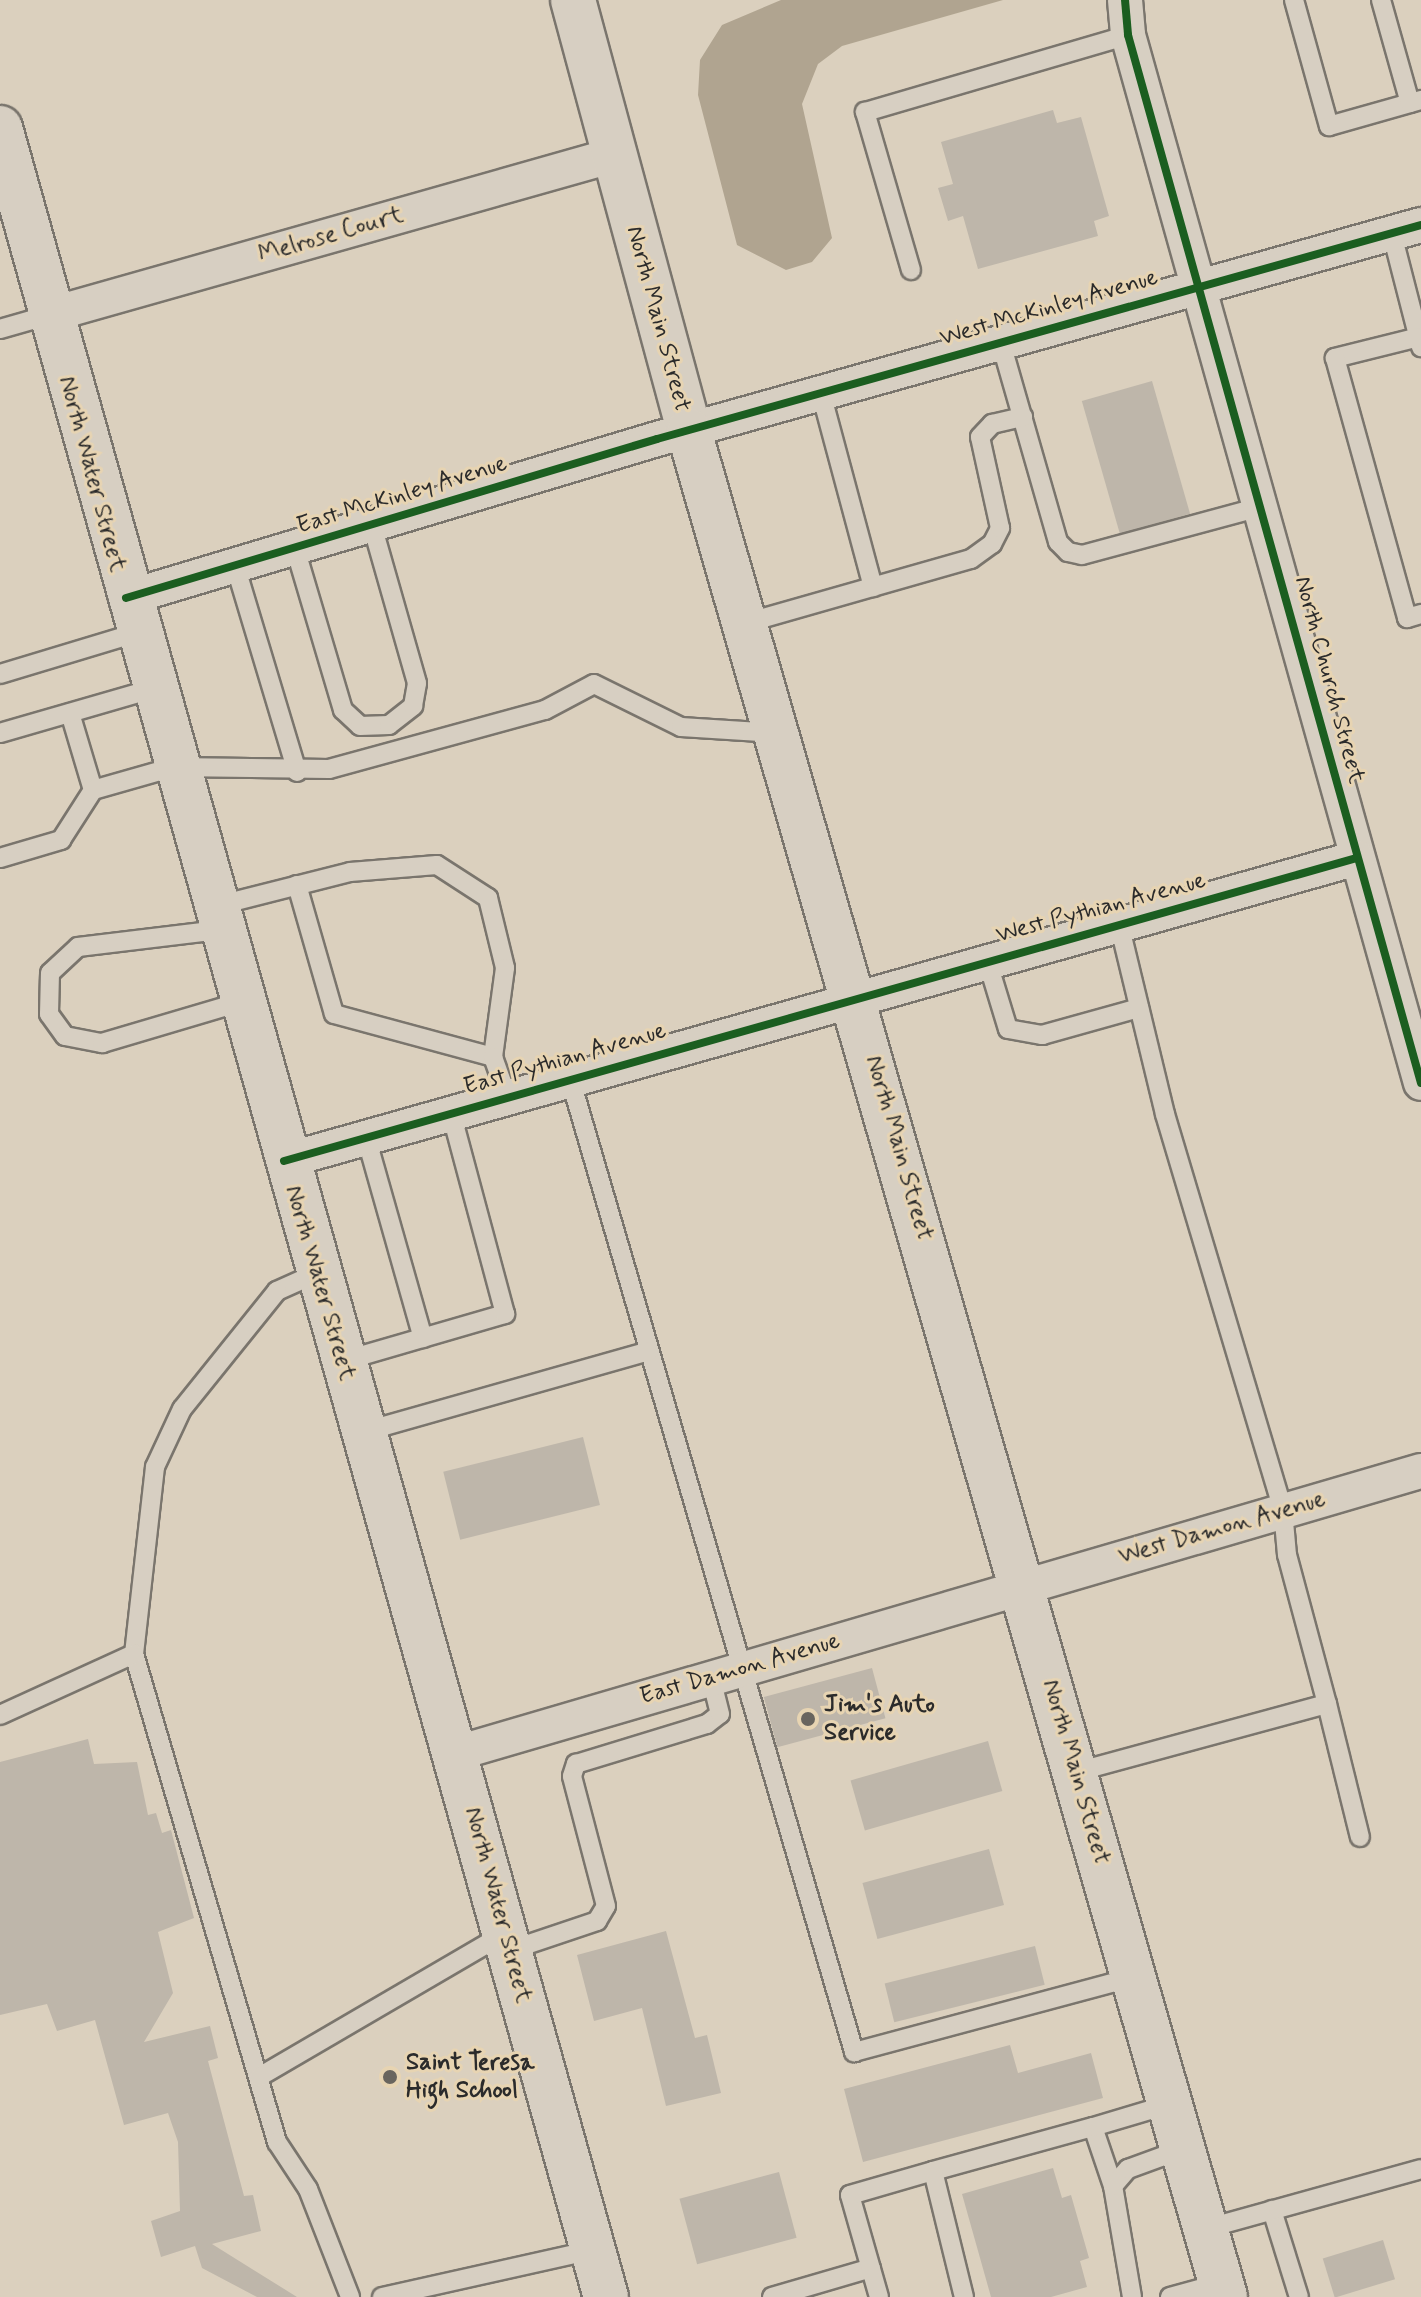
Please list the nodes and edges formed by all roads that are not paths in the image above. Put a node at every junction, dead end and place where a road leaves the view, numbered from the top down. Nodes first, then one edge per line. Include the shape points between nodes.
1 (573, 0) edge
2 (1125, 0) edge
3 (1294, 0) edge
4 (1381, 0) edge
5 (1128, 35) junction
6 (1416, 101) edge
7 (0, 128) edge
8 (614, 155) junction
9 (1406, 229) edge
10 (911, 270) dead end
11 (1199, 287) junction
12 (49, 315) junction
13 (0, 329) edge
14 (1420, 342) edge
15 (1001, 343) junction
16 (821, 393) junction
17 (1023, 417) junction
18 (689, 431) junction
19 (1260, 507) junction
20 (372, 525) junction
21 (295, 548) junction
22 (235, 565) junction
23 (873, 587) junction
24 (1421, 614) edge
25 (131, 616) junction
26 (746, 623) junction
27 (0, 674) edge
28 (152, 689) junction
29 (70, 713) junction
30 (389, 725) junction
31 (0, 733) edge
32 (778, 733) junction
33 (397, 752) junction
34 (174, 767) junction
35 (297, 772) junction
36 (93, 790) junction
37 (0, 858) edge
38 (1357, 858) junction
39 (297, 885) junction
40 (216, 918) junction
41 (1119, 924) junction
42 (987, 960) junction
43 (856, 996) junction
44 (240, 1002) junction
45 (1139, 1008) junction
46 (493, 1057) junction
47 (570, 1078) junction
48 (1421, 1080) edge
49 (507, 1096) junction
50 (451, 1113) junction
51 (366, 1137) junction
52 (284, 1161) junction
53 (317, 1273) junction
54 (423, 1338) junction
55 (649, 1351) junction
56 (342, 1361) junction
57 (363, 1432) junction
58 (1421, 1471) edge
59 (1283, 1510) junction
60 (1023, 1585) junction
61 (134, 1654) junction
62 (726, 1673) junction
63 (1327, 1704) junction
64 (0, 1715) edge
65 (457, 1753) junction
66 (1076, 1772) junction
67 (1360, 1837) dead end
68 (508, 1941) junction
69 (1134, 1977) junction
70 (259, 2077) junction
71 (1170, 2104) junction
72 (1093, 2127) junction
73 (1183, 2149) junction
74 (933, 2171) junction
75 (1421, 2171) edge
76 (1113, 2186) junction
77 (1272, 2210) junction
78 (1205, 2229) junction
79 (593, 2250) junction
80 (871, 2268) junction
81 (1223, 2290) edge
82 (350, 2297) edge
83 (382, 2297) edge
84 (606, 2297) edge
85 (772, 2297) edge
86 (879, 2297) edge
87 (964, 2297) edge
88 (1132, 2297) edge
89 (1170, 2297) edge
90 (1299, 2297) edge

1 - 8 main road, North Main Street
2 - 5 street, North Church Street
3 - 6 lane via 1329,126
4 - 6 lane
5 - 10 lane via 865,112
5 - 11 street, North Church Street
7 - 12 main road, North Water Street
8 - 12 street, Melrose Court
8 - 18 main road, North Main Street
9 - 11 street, West McKinley Avenue
9 - 14 lane
11 - 15 street, West McKinley Avenue
11 - 19 street, North Church Street
12 - 13 lane
12 - 25 main road, North Water Street
14 - 24 lane via 1335,358 1407,618
15 - 16 street, West McKinley Avenue
15 - 17 lane
16 - 18 street, West McKinley Avenue
16 - 23 lane
17 - 19 lane via 1058,542 1068,552 1082,555
17 - 23 lane via 992,424 980,437 1000,528 992,544 971,559
18 - 20 street, East McKinley Avenue
18 - 26 main road, North Main Street
19 - 38 street, North Church Street
20 - 21 street, East McKinley Avenue
20 - 30 lane via 417,683 413,706
21 - 22 street, East McKinley Avenue
21 - 30 lane via 343,710 360,726
22 - 25 street, East McKinley Avenue
22 - 35 lane
23 - 26 lane
25 - 27 lane
25 - 28 main road, North Water Street
26 - 32 main road, North Main Street
28 - 29 lane
28 - 34 main road, North Water Street
29 - 31 lane
29 - 36 lane
30 - 33 lane
32 - 33 lane via 681,727 594,684 545,710
32 - 43 main road, North Main Street
33 - 35 lane
34 - 35 lane
34 - 36 lane
34 - 40 main road, North Water Street
36 - 37 lane via 61,840
38 - 41 street, West Pythian Avenue
38 - 48 street, North Church Street
39 - 40 lane
39 - 46 lane via 334,1014
39 - 46 lane via 350,872 437,865 488,898 505,968
40 - 44 main road, North Water Street
40 - 44 lane via 78,947 50,973 49,1014 65,1036 102,1043
41 - 42 street, West Pythian Avenue
41 - 45 lane
42 - 43 street, West Pythian Avenue
42 - 45 lane via 1008,1029 1042,1035
43 - 47 street, East Pythian Avenue
43 - 60 main road, North Main Street
44 - 52 main road, North Water Street
45 - 59 lane
46 - 49 lane
47 - 49 street, East Pythian Avenue
47 - 55 lane
49 - 50 street, East Pythian Avenue
50 - 51 street, East Pythian Avenue
50 - 54 lane via 505,1314
51 - 52 street, East Pythian Avenue
51 - 54 lane
52 - 53 main road, North Water Street
53 - 56 main road, North Water Street
53 - 61 lane via 277,1291 182,1409 155,1467
54 - 56 lane
55 - 57 lane
55 - 62 lane
56 - 57 main road, North Water Street
57 - 65 main road, North Water Street
58 - 59 street, West Damon Avenue
59 - 60 street, West Damon Avenue
59 - 63 lane via 1287,1555
60 - 62 street, East Damon Avenue
60 - 66 main road, North Main Street
61 - 64 lane
61 - 70 lane
62 - 65 street, East Damon Avenue
62 - 68 lane via 720,1714 707,1724 576,1764 572,1776 606,1906 597,1921
62 - 69 lane via 854,2052
63 - 66 lane
63 - 67 lane
65 - 68 main road, North Water Street
66 - 69 main road, North Main Street
68 - 70 lane
68 - 79 main road, North Water Street
69 - 71 main road, North Main Street
70 - 82 lane via 277,2142 308,2189
71 - 72 lane
71 - 73 main road, North Main Street
72 - 74 lane
72 - 76 lane
73 - 76 lane via 1128,2169
73 - 78 main road, North Main Street
74 - 80 lane via 850,2195
74 - 87 lane
75 - 77 lane
76 - 88 lane
77 - 78 lane
77 - 90 lane
78 - 81 main road, North Main Street
79 - 83 lane
79 - 84 main road, North Water Street
80 - 85 lane
80 - 86 lane
81 - 89 lane

